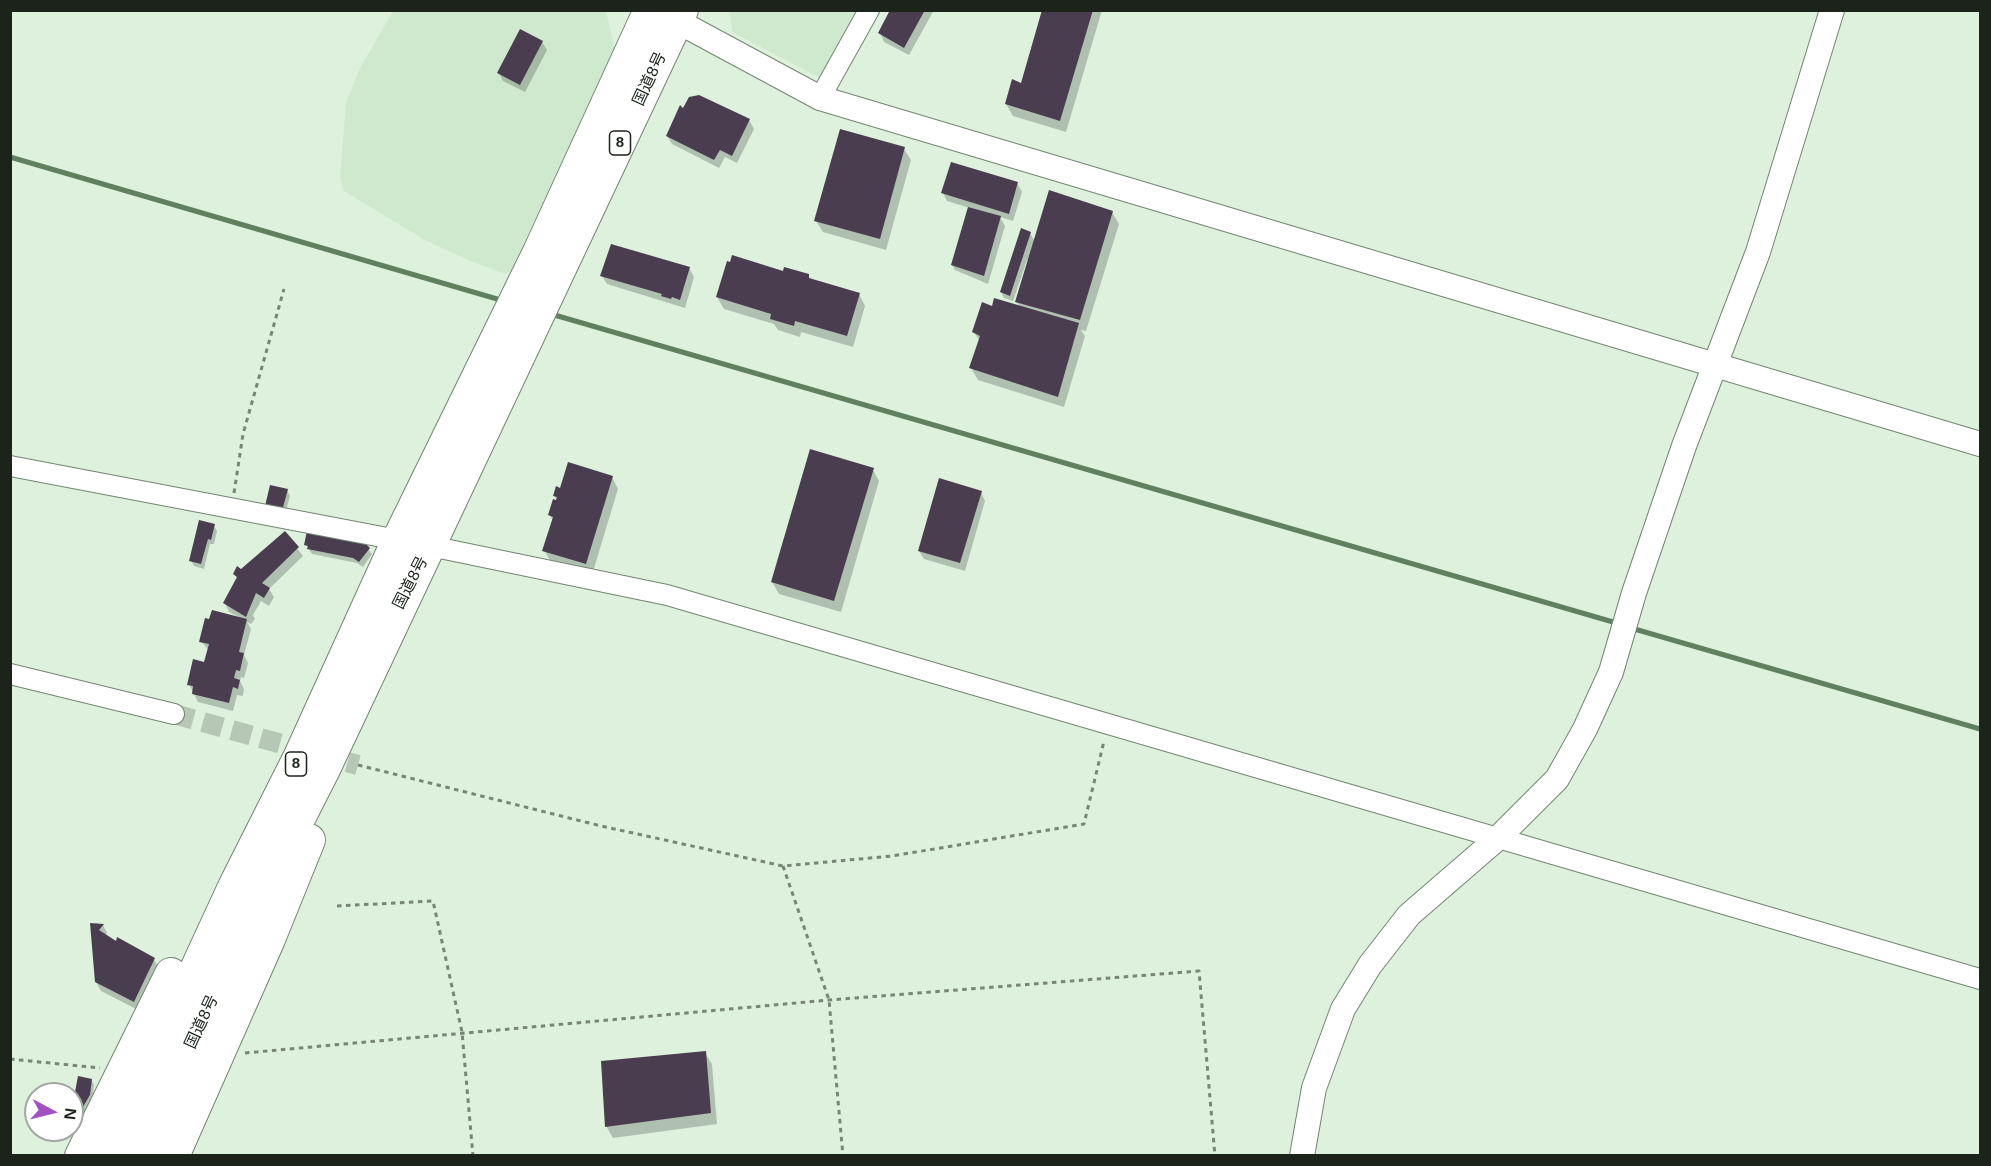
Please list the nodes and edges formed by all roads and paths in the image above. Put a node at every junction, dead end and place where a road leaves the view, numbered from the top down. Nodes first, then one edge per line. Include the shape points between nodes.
1 (869, 10) edge
2 (1832, 10) edge
3 (667, 13) edge
4 (820, 98) junction
5 (284, 289) dead end
6 (1716, 365) junction
7 (493, 377) junction
8 (1980, 444) edge
9 (10, 466) edge
10 (235, 509) junction
11 (398, 540) junction
12 (430, 546) junction
13 (385, 637) junction
14 (10, 674) edge
15 (336, 678) junction
16 (174, 714) tunnel mouth
17 (1108, 723) junction
18 (358, 765) tunnel mouth
19 (1498, 838) junction
20 (783, 866) junction
21 (338, 906) dead end
22 (1980, 979) edge
23 (829, 1000) junction
24 (462, 1032) junction
25 (217, 1055) junction
26 (10, 1059) edge
27 (123, 1070) junction
28 (81, 1155) edge
29 (110, 1155) edge
30 (140, 1155) edge
31 (173, 1155) edge
32 (473, 1155) edge
33 (843, 1155) edge
34 (1215, 1155) edge
35 (1302, 1155) edge

1 - 4 street
2 - 6 street via 1758,252
3 - 4 street
3 - 7 highway, 国道8号 / 8
4 - 6 street
5 - 10 path via 243,434
6 - 8 street
6 - 19 street via 1684,446 1611,672 1585,729 1557,779
7 - 11 highway, 国道8号 / 8
7 - 12 highway, 国道8号 / 8
9 - 10 street
10 - 11 street
11 - 15 highway, 国道8号 / 8
12 - 13 highway, 国道8号 / 8
12 - 17 street via 667,595
13 - 25 highway, 8 via 316,823
13 - 30 highway, 国道8号 / 8
14 - 16 street
15 - 27 highway, 8 via 243,832
15 - 29 highway, 国道8号 / 8
17 - 19 street
17 - 20 path via 1084,825 892,856
18 - 20 path via 601,826
19 - 22 street
19 - 35 street via 1409,915 1348,1000 1314,1088
20 - 23 path
21 - 24 path via 433,902
23 - 24 path
23 - 33 path
23 - 34 path via 1198,971
24 - 25 path
24 - 32 path
25 - 31 highway, 8
26 - 27 path
27 - 28 highway, 8

